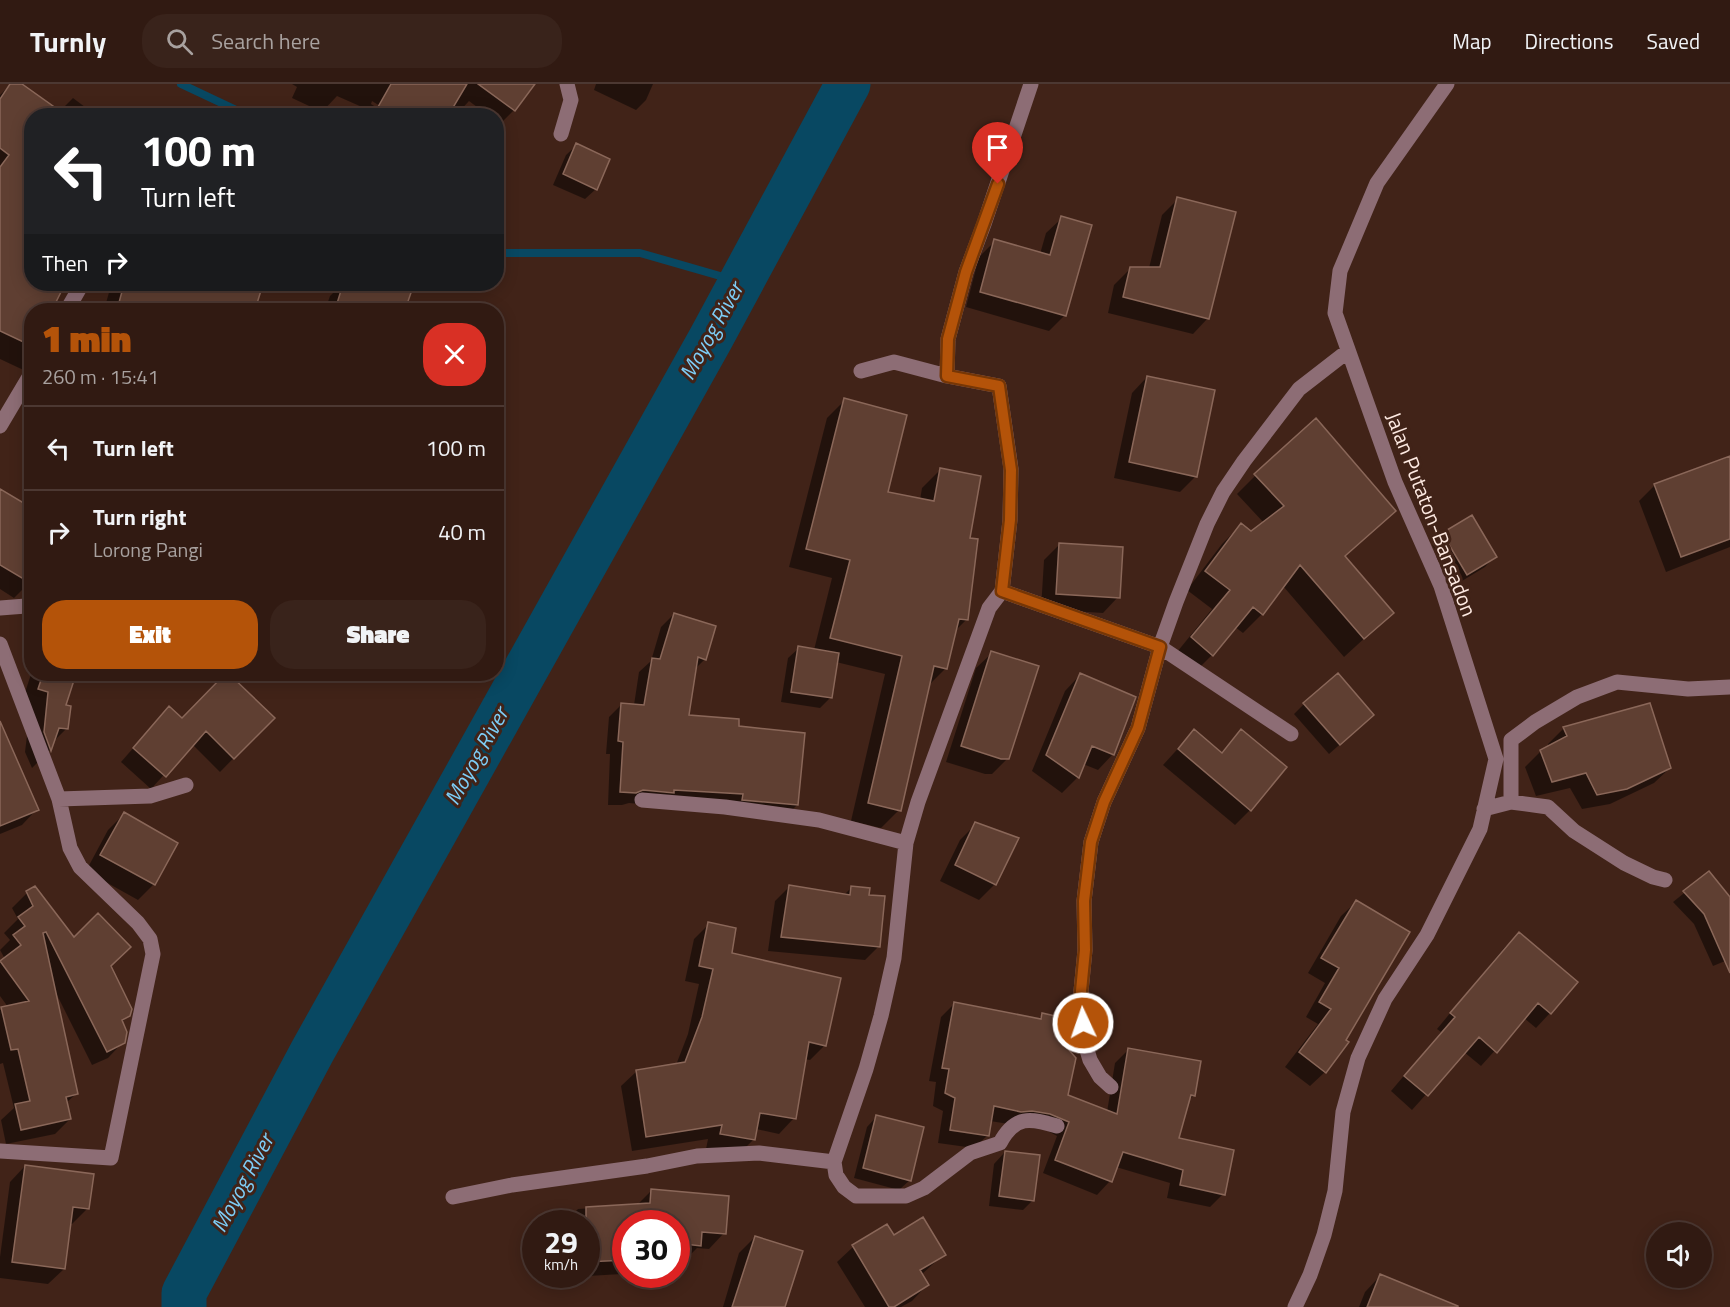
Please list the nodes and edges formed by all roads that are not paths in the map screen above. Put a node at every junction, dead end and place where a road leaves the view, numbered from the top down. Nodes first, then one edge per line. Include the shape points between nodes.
1 (567, 84) edge
2 (1031, 84) edge
3 (1447, 84) edge
4 (561, 134) dead end
5 (1348, 351) junction
6 (861, 371) dead end
7 (947, 376) junction
8 (24, 386) edge
9 (0, 426) edge
10 (1002, 591) junction
11 (24, 606) edge
12 (0, 608) edge
13 (0, 644) edge
14 (1160, 647) junction
15 (1730, 687) edge
16 (1291, 734) dead end
17 (186, 785) dead end
18 (59, 799) junction
19 (642, 800) dead end
20 (1510, 802) junction
21 (1484, 809) junction
22 (906, 843) junction
23 (1665, 880) dead end
24 (1111, 1087) dead end
25 (1057, 1126) dead end
26 (0, 1150) edge
27 (834, 1162) junction
28 (453, 1197) dead end
29 (1295, 1307) edge

1 - 4 street via 571,100
2 - 7 street via 966,272 948,339
3 - 5 street, Jalan Putaton-Bansadon via 1377,183 1340,271 1335,313
5 - 14 street via 1299,389 1223,492
5 - 21 street, Jalan Putaton-Bansadon via 1395,482 1441,586 1496,759
6 - 7 street via 894,362
7 - 10 street via 999,386 1011,470
8 - 9 street
10 - 14 street
10 - 22 street via 989,608
11 - 12 street
13 - 18 street
14 - 16 street
14 - 24 street via 1138,728 1104,802 1087,868 1081,991 1084,1040 1090,1060
15 - 20 street via 1617,682 1577,697 1511,740
17 - 18 street via 150,796
18 - 26 street via 74,859 138,923 150,939 153,954 111,1158
19 - 22 street via 819,820
20 - 21 street
20 - 23 street via 1548,807 1574,831 1615,857
21 - 29 street, Jalan Putaton-Bansadon via 1480,829 1427,935 1385,999 1358,1058 1343,1112 1335,1191 1324,1235
22 - 27 street via 894,958 866,1069
25 - 27 street via 1040,1121 1017,1122 1008,1128 1000,1143 970,1153 924,1188 906,1196 856,1196 836,1175
27 - 28 street via 759,1153 697,1156

